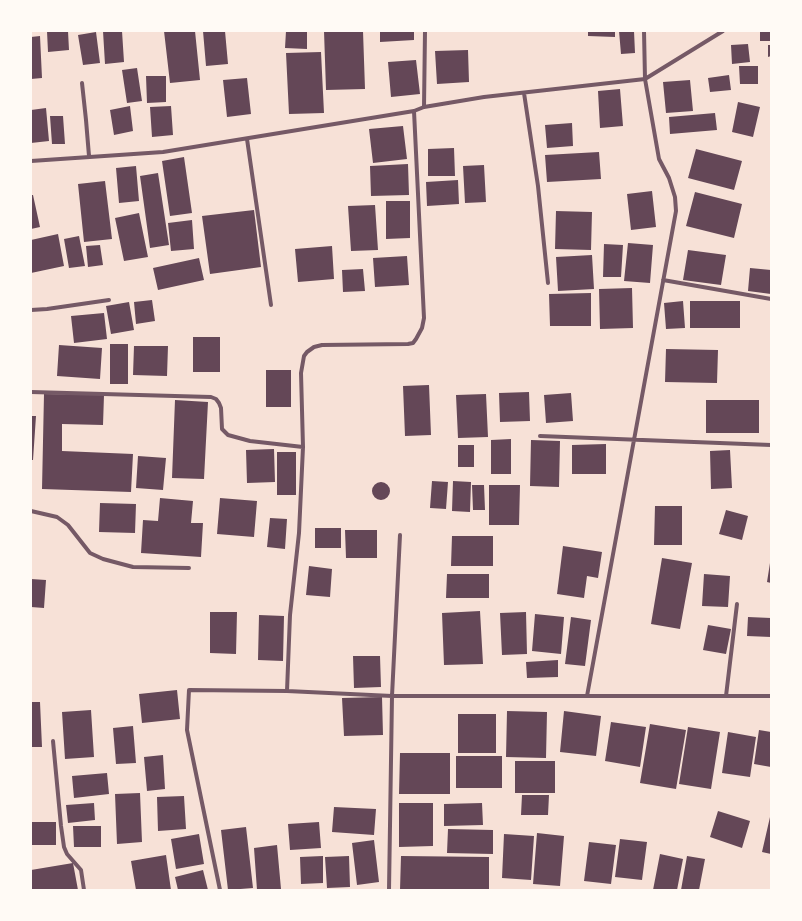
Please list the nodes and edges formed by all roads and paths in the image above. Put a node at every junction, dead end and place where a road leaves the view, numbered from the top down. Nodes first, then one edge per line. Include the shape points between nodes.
1 (425, 31) edge
2 (644, 31) edge
3 (724, 31) edge
4 (645, 79) junction
5 (82, 83) dead end
6 (524, 93) junction
7 (424, 107) junction
8 (414, 112) junction
9 (247, 139) junction
10 (89, 156) junction
11 (31, 161) edge
12 (663, 280) junction
13 (548, 283) dead end
14 (771, 299) edge
15 (109, 300) dead end
16 (271, 305) dead end
17 (31, 310) edge
18 (31, 392) edge
19 (540, 436) dead end
20 (634, 440) junction
21 (771, 445) edge
22 (303, 447) junction
23 (31, 511) edge
24 (400, 535) dead end
25 (189, 568) dead end
26 (737, 604) dead end
27 (287, 691) junction
28 (392, 696) junction
29 (587, 696) junction
30 (726, 696) junction
31 (771, 696) edge
32 (53, 741) dead end
33 (84, 890) edge
34 (220, 890) edge
35 (389, 890) edge

1 - 7 street
2 - 4 street
3 - 4 street
4 - 6 street
4 - 12 street via 659,159 675,197 676,211
5 - 10 street
6 - 7 street
6 - 13 street via 538,186
7 - 8 street
8 - 9 street
8 - 22 street via 424,318 422,328 413,343 322,344 307,352 301,373
9 - 10 street via 163,152
9 - 16 street
10 - 11 street
12 - 14 street
12 - 20 street
15 - 17 street
18 - 22 street via 211,397 219,403 222,429 228,436
19 - 20 street
20 - 21 street
20 - 29 street
22 - 27 street
23 - 25 street via 57,517 68,525 90,553 103,559 133,567
24 - 28 street
26 - 30 street
27 - 28 street
27 - 34 street via 189,690 187,730
28 - 29 street
28 - 35 street
29 - 30 street
30 - 31 street
32 - 33 street via 64,847 81,870

